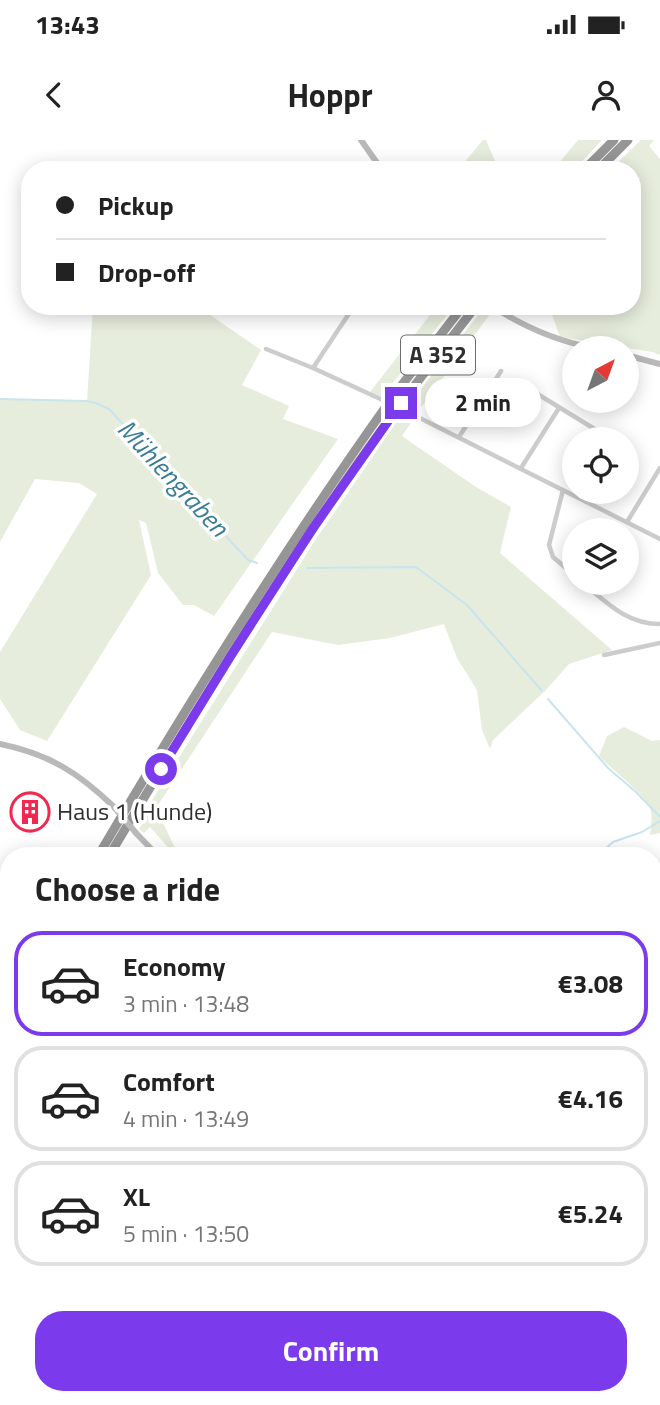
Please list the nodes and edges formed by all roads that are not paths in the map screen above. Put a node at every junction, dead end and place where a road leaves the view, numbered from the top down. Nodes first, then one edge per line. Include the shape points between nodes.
1 (361, 140) edge
2 (614, 140) edge
3 (628, 140) edge
4 (376, 161) edge
5 (593, 161) edge
6 (607, 161) edge
7 (348, 315) edge
8 (457, 315) edge
9 (468, 315) edge
10 (507, 315) edge
11 (562, 341) edge
12 (266, 349) dead end
13 (639, 358) edge
14 (660, 364) edge
15 (313, 368) junction
16 (501, 371) dead end
17 (531, 390) dead end
18 (394, 404) junction
19 (559, 408) junction
20 (592, 427) edge
21 (459, 437) junction
22 (521, 468) junction
23 (660, 468) edge
24 (562, 489) edge
25 (562, 494) edge
26 (591, 504) edge
27 (619, 518) edge
28 (629, 518) edge
29 (639, 528) edge
30 (660, 539) edge
31 (562, 564) edge
32 (597, 595) edge
33 (660, 624) edge
34 (660, 643) edge
35 (604, 655) dead end
36 (0, 744) edge
37 (103, 847) edge
38 (114, 847) edge
39 (149, 847) edge

1 - 4 street
2 - 5 highway
3 - 6 highway
7 - 15 street
8 - 18 highway, A 352
9 - 18 highway, A 352
10 - 11 street
12 - 15 street
13 - 14 street
15 - 21 street
16 - 21 street
17 - 19 street
18 - 37 highway, A 352 via 305,522
18 - 38 highway, A 352
19 - 20 street
19 - 22 street
21 - 22 street
22 - 24 street
23 - 28 street
25 - 31 street via 549,545
26 - 27 street
29 - 30 street
32 - 33 street via 630,619
34 - 35 street
36 - 39 street, bridge via 35,753 85,780

